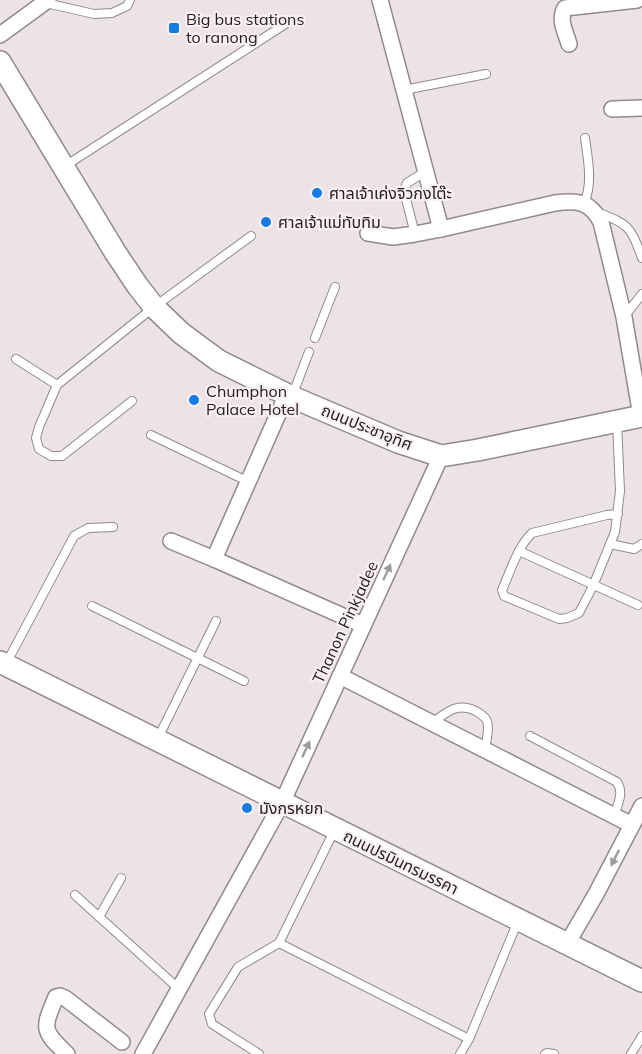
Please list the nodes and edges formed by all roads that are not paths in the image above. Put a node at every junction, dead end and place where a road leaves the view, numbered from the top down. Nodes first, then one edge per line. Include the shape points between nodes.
1 (130, 0) edge
2 (380, 0) edge
3 (631, 0) edge
4 (46, 2) edge
5 (288, 23) dead end
6 (0, 34) edge
7 (570, 44) dead end
8 (0, 62) edge
9 (486, 74) dead end
10 (404, 90) junction
11 (642, 108) edge
12 (612, 109) dead end
13 (585, 138) dead end
14 (64, 167) junction
15 (426, 171) junction
16 (590, 208) junction
17 (441, 229) junction
18 (368, 233) dead end
19 (415, 234) junction
20 (251, 236) dead end
21 (642, 258) edge
22 (335, 287) dead end
23 (642, 294) edge
24 (154, 307) junction
25 (624, 317) junction
26 (315, 338) dead end
27 (309, 352) dead end
28 (16, 359) dead end
29 (637, 363) edge
30 (57, 386) junction
31 (290, 395) junction
32 (132, 401) dead end
33 (642, 416) edge
34 (617, 421) junction
35 (151, 435) dead end
36 (441, 456) junction
37 (249, 482) junction
38 (618, 514) junction
39 (113, 527) dead end
40 (171, 541) dead end
41 (610, 544) junction
42 (642, 544) edge
43 (519, 551) junction
44 (214, 559) junction
45 (593, 586) junction
46 (638, 605) dead end
47 (92, 606) dead end
48 (216, 621) dead end
49 (363, 625) junction
50 (198, 658) junction
51 (2, 668) edge
52 (340, 676) junction
53 (244, 681) dead end
54 (432, 723) junction
55 (530, 736) dead end
56 (157, 740) junction
57 (485, 750) junction
58 (282, 803) junction
59 (642, 806) edge
60 (614, 816) junction
61 (632, 825) junction
62 (334, 830) junction
63 (121, 878) dead end
64 (75, 895) dead end
65 (99, 917) junction
66 (518, 919) junction
67 (279, 943) junction
68 (567, 944) junction
69 (642, 981) edge
70 (179, 989) junction
71 (642, 1036) edge
72 (469, 1039) junction
73 (122, 1042) dead end
74 (253, 1053) edge
75 (67, 1054) edge
76 (143, 1054) edge
77 (460, 1054) edge
78 (545, 1054) edge
79 (554, 1054) edge
80 (631, 1054) edge

1 - 4 lane via 127,6 112,13 94,14
2 - 10 street
3 - 7 street via 565,8 562,22
4 - 6 street
5 - 14 lane
8 - 14 street, ถนนประชาอุทิศ
9 - 10 lane
10 - 15 street
11 - 12 street
13 - 16 lane
14 - 24 street, ถนนประชาอุทิศ via 115,252
15 - 17 street
15 - 19 lane via 407,183 404,191
16 - 17 street via 572,201 555,203
16 - 21 lane via 620,221 632,232
16 - 25 street via 601,222
17 - 19 street
18 - 19 street via 393,237
20 - 24 lane
22 - 26 lane
23 - 25 lane
24 - 30 lane
24 - 31 street, ถนนประชาอุทิศ via 219,361
25 - 29 street
27 - 31 lane
28 - 30 lane
29 - 33 street
30 - 32 lane via 36,438 39,448 51,456 62,456
31 - 36 street, ถนนประชาอุทิศ
31 - 37 street
33 - 34 street, ถนนประชาอุทิศ
34 - 36 street, ถนนประชาอุทิศ
34 - 38 lane
35 - 37 lane
49 -> 36 street, Thanon Pinkjadee
37 - 44 street
38 - 41 lane
38 - 43 lane via 532,533
39 - 51 lane via 88,528 74,536
40 - 44 street
41 - 42 lane via 634,549
41 - 45 lane
43 - 45 lane
43 - 45 lane via 502,590 504,596 559,619 579,613
44 - 49 street
45 - 46 lane
47 - 50 lane
48 - 50 lane
49 - 52 street, Thanon Pinkjadee
50 - 53 lane
50 - 56 lane
51 - 56 street, ถนนปรมินทรมรรคา
52 - 54 street
58 -> 52 street, Thanon Pinkjadee
54 - 57 street
54 - 57 lane via 459,707 476,711 487,719
55 - 60 lane via 616,782 621,795
56 - 58 street, ถนนปรมินทรมรรคา
57 - 60 street
58 - 62 street, ถนนปรมินทรมรรคา
58 - 70 street, Thanon Pinkjadee
59 - 61 street
60 - 61 street
61 -> 68 street
62 - 66 street, ถนนปรมินทรมรรคา
62 - 67 lane
63 - 65 lane
64 - 65 lane
65 - 70 lane
66 - 68 street, ถนนปรมินทรมรรคา
66 - 72 lane
67 - 72 lane
67 - 74 lane via 238,967 209,1014 212,1024
68 - 69 street, ถนนปรมินทรมรรคา
70 - 76 street, Thanon Pinkjadee
71 - 80 lane
72 - 77 lane
73 - 75 street via 60,996 46,1020 46,1029 50,1039
78 - 79 lane

